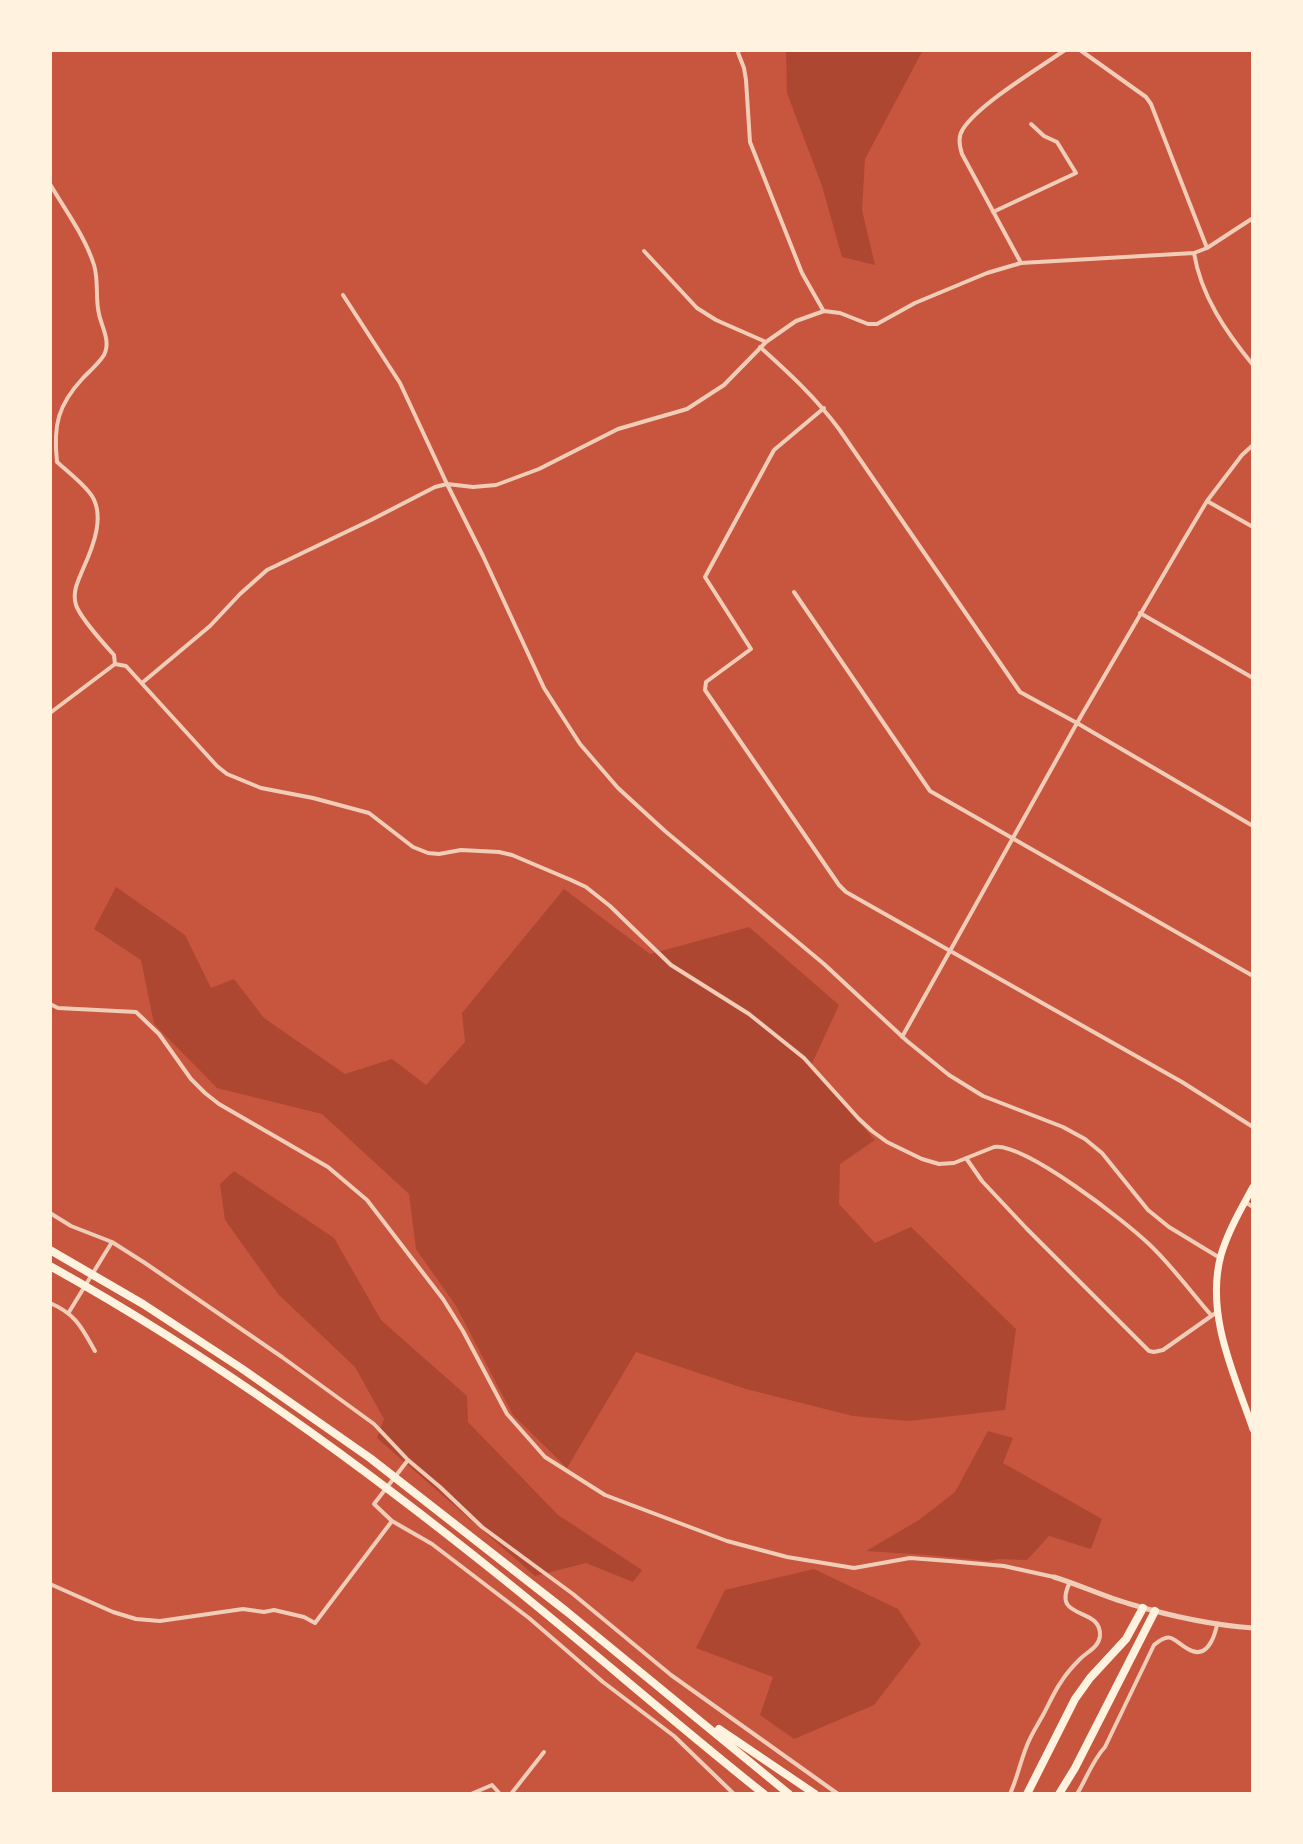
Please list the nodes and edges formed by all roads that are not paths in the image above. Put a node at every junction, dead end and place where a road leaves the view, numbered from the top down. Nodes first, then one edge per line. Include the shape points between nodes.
1 (737, 50) edge
2 (1065, 50) edge
3 (1080, 50) edge
4 (1031, 124) dead end
5 (50, 184) edge
6 (993, 212) junction
7 (1253, 218) edge
8 (1207, 248) junction
9 (644, 251) dead end
10 (1194, 253) junction
11 (1021, 263) junction
12 (343, 295) dead end
13 (824, 311) junction
14 (766, 342) junction
15 (760, 347) junction
16 (1253, 365) edge
17 (824, 408) junction
18 (1253, 445) edge
19 (447, 484) junction
20 (1207, 501) junction
21 (1253, 527) edge
22 (794, 592) dead end
23 (1140, 613) junction
24 (115, 664) junction
25 (1253, 678) edge
26 (142, 683) junction
27 (50, 713) edge
28 (1077, 723) junction
29 (1253, 826) edge
30 (1014, 838) junction
31 (950, 952) junction
32 (1253, 976) edge
33 (50, 1004) edge
34 (902, 1037) junction
35 (1253, 1127) edge
36 (966, 1158) junction
37 (1253, 1187) edge
38 (1245, 1202) junction
39 (1253, 1207) edge
40 (50, 1213) edge
41 (112, 1242) junction
42 (50, 1250) edge
43 (1220, 1258) junction
44 (50, 1266) edge
45 (50, 1303) edge
46 (69, 1312) junction
47 (1214, 1313) junction
48 (95, 1351) dead end
49 (1253, 1429) edge
50 (408, 1460) junction
51 (392, 1521) junction
52 (1054, 1577) joint
53 (1070, 1582) junction
54 (50, 1584) edge
55 (1143, 1608) junction
56 (1155, 1611) junction
57 (1217, 1625) junction
58 (1253, 1628) edge
59 (1051, 1700) junction
60 (1059, 1703) dead end
61 (682, 1704) junction
62 (544, 1752) dead end
63 (471, 1794) edge
64 (500, 1794) edge
65 (511, 1794) edge
66 (734, 1794) edge
67 (762, 1794) edge
68 (789, 1794) edge
69 (815, 1794) edge
70 (838, 1794) edge
71 (1010, 1794) edge
72 (1027, 1794) edge
73 (1059, 1794) edge
74 (1077, 1794) edge

1 - 13 street via 746,80 750,142 802,273
2 - 6 street via 964,127 962,154
3 - 8 street via 1151,104
4 - 6 street via 1057,142 1076,173
5 - 24 street via 94,265 98,311 108,342 57,417 55,442 57,462 91,493 96,506 98,523 74,593 76,608 114,655
6 - 11 street
7 - 8 street
8 - 10 street
9 - 14 street via 697,308
10 - 11 street
10 - 16 street via 1212,307
11 - 13 street via 930,297 877,324
12 - 19 street via 400,383
13 - 14 street via 796,321
14 - 15 street
15 - 17 street
15 - 19 street via 724,385 687,409 618,429 496,485
17 - 28 street via 1020,692
17 - 31 street via 774,450 705,577 751,649 706,682 705,690 839,885
18 - 20 street
19 - 26 street via 267,570
19 - 34 street via 544,688 580,744 665,831
20 - 21 street
20 - 23 street
22 - 30 street via 930,791
23 - 25 street
23 - 28 street
24 - 26 street via 126,666
24 - 27 street
26 - 36 street via 217,766 243,782 369,813 428,853 499,852 586,887 671,965 749,1014 804,1058 872,1131 939,1164
28 - 29 street
28 - 30 street
30 - 31 street
30 - 32 street
31 - 34 street
31 - 35 street
33 - 52 street via 136,1012 191,1079 219,1104 328,1167 367,1200 443,1299 507,1414 545,1457 605,1495 727,1541 787,1557 854,1568 910,1558 1004,1566
34 - 43 street via 966,1087 1085,1139 1148,1210
36 - 47 street via 1001,1146 1061,1177 1149,1244
36 - 47 street via 1027,1229 1149,1351 1163,1350
37 - 38 main road
38 - 39 street
38 - 43 main road
40 - 41 street
41 - 46 street
41 - 50 street via 374,1424
42 - 61 highway via 192,1336 370,1458
43 - 47 main road
44 - 67 highway via 215,1367 336,1450 506,1581
45 - 46 street
46 - 48 street
47 - 49 main road
50 - 51 street via 374,1504
50 - 70 street via 482,1527 671,1675
51 - 54 street via 315,1623 274,1610 243,1609 160,1621 136,1619
51 - 66 street via 425,1539 529,1618 674,1736
52 - 53 street
53 - 55 street
53 - 59 street via 1066,1602 1092,1618 1100,1637
55 - 56 street
55 - 72 highway via 1126,1639 1075,1699
56 - 57 street
56 - 73 highway
57 - 58 street
57 - 74 street via 1211,1644 1201,1651 1189,1650 1173,1638 1154,1645
59 - 60 street
59 - 71 street via 1026,1746
61 - 68 highway
61 - 69 highway
62 - 65 street
63 - 64 street via 492,1785

